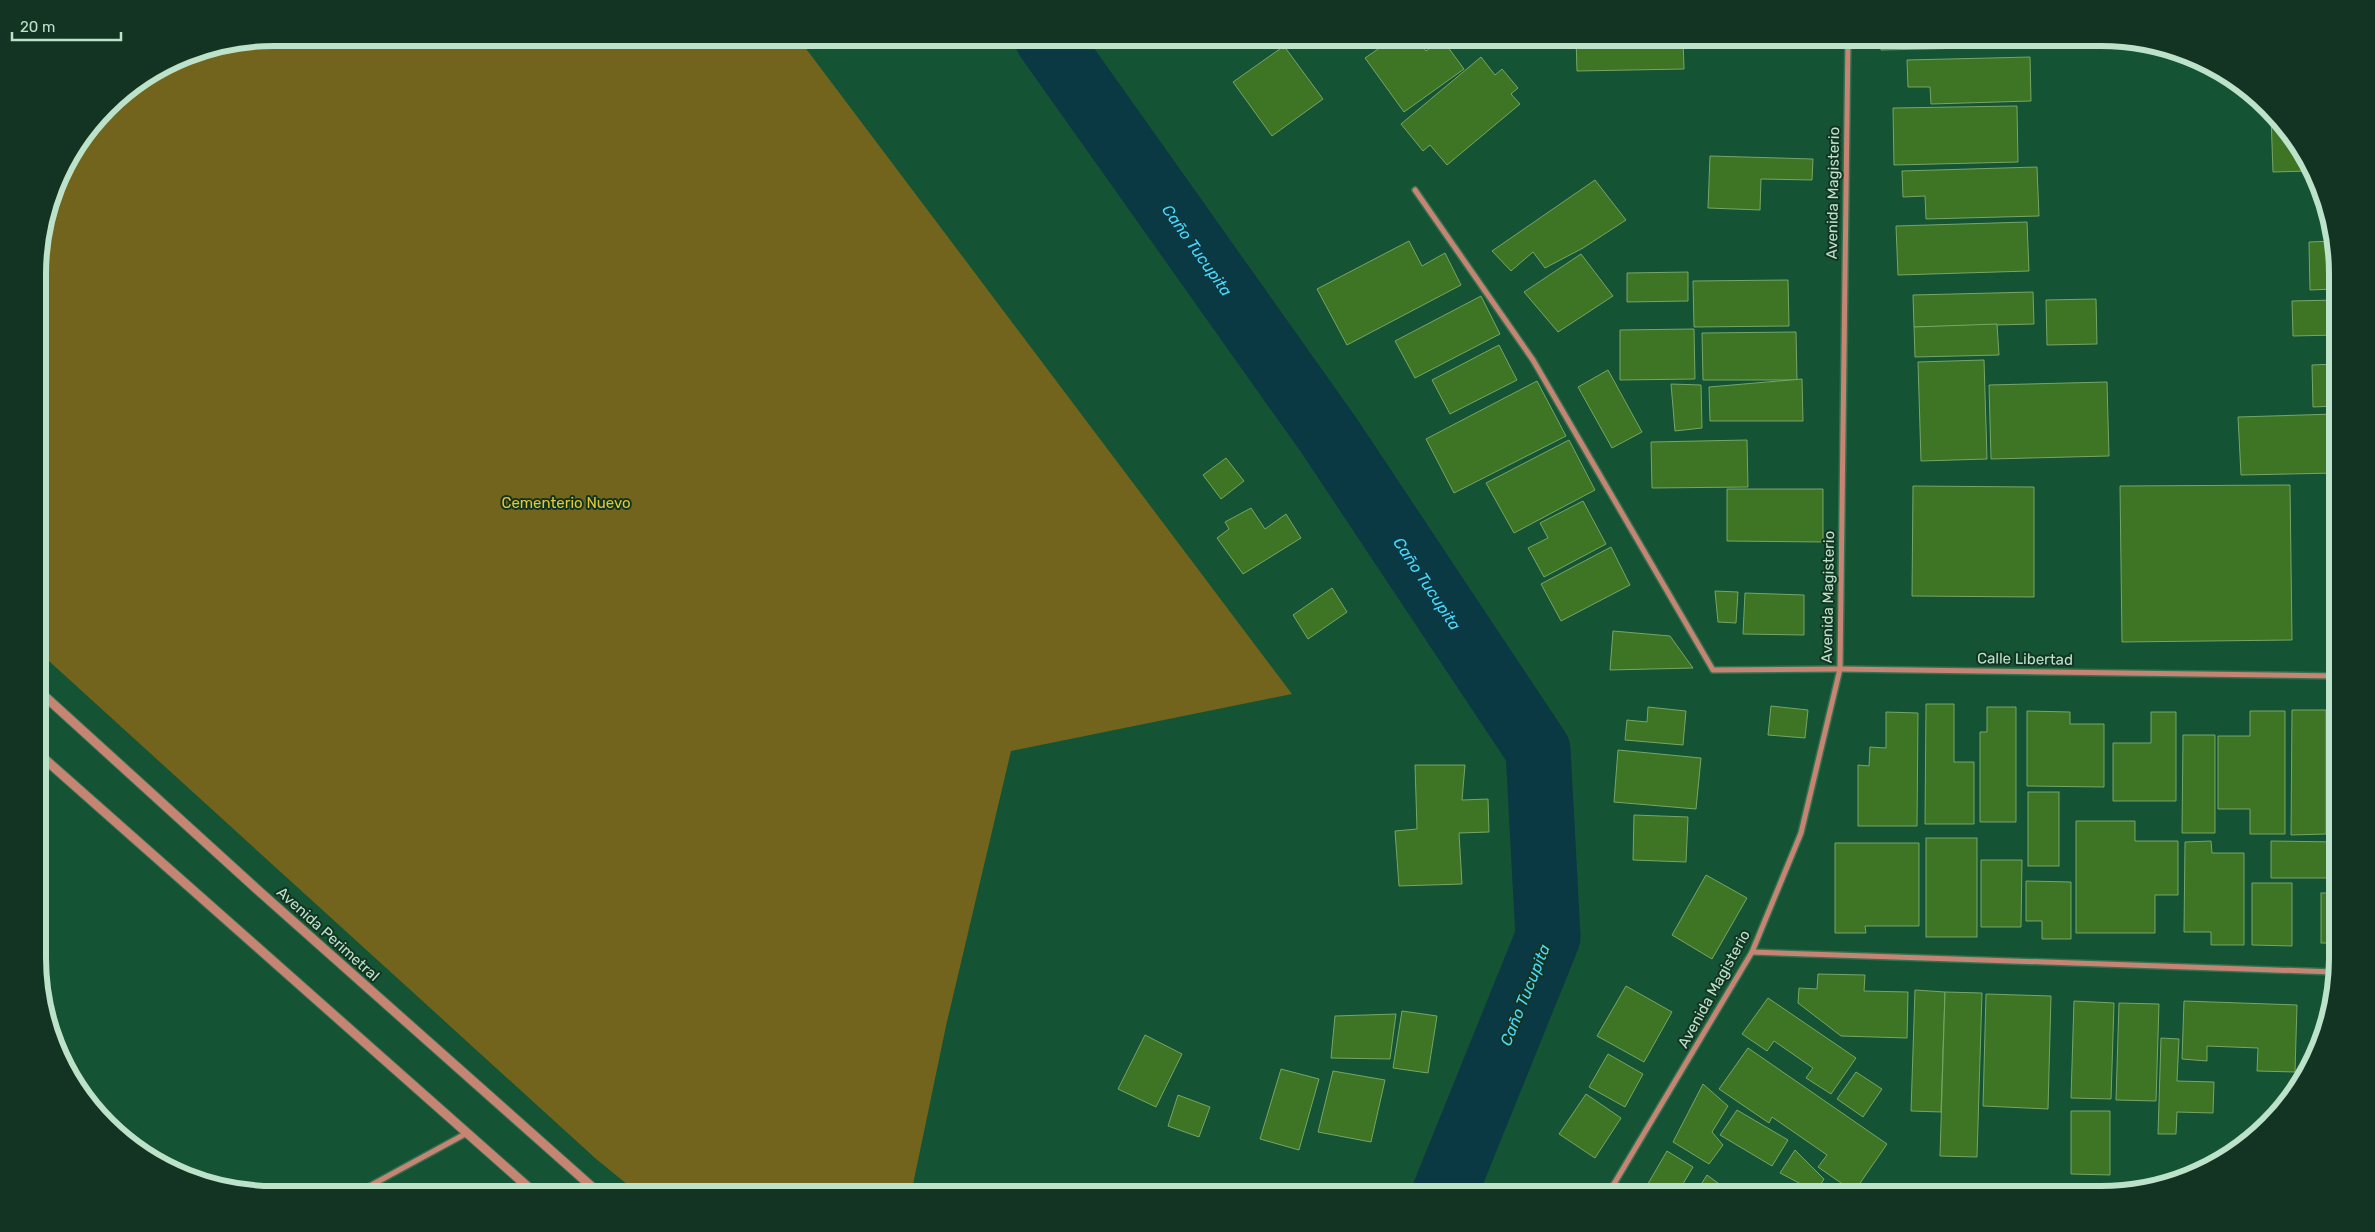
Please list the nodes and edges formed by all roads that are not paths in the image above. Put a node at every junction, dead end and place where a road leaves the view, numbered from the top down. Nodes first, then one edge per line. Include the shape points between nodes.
1 (1848, 46) edge
2 (1415, 190) dead end
3 (1840, 669) junction
4 (2329, 676) edge
5 (46, 697) edge
6 (46, 760) edge
7 (1752, 952) junction
8 (2328, 972) edge
9 (467, 1133) junction
10 (370, 1186) edge
11 (527, 1186) edge
12 (591, 1186) edge
13 (1613, 1186) edge

1 - 3 street, Avenida Magisterio
2 - 3 street, Calle Libertad via 1533,360 1713,670
3 - 4 street, Calle Libertad
3 - 7 street, Avenida Magisterio via 1801,833
5 - 12 street, Avenida Perimetral
6 - 9 street
7 - 8 street
7 - 13 street, Avenida Magisterio
9 - 10 street
9 - 11 street

